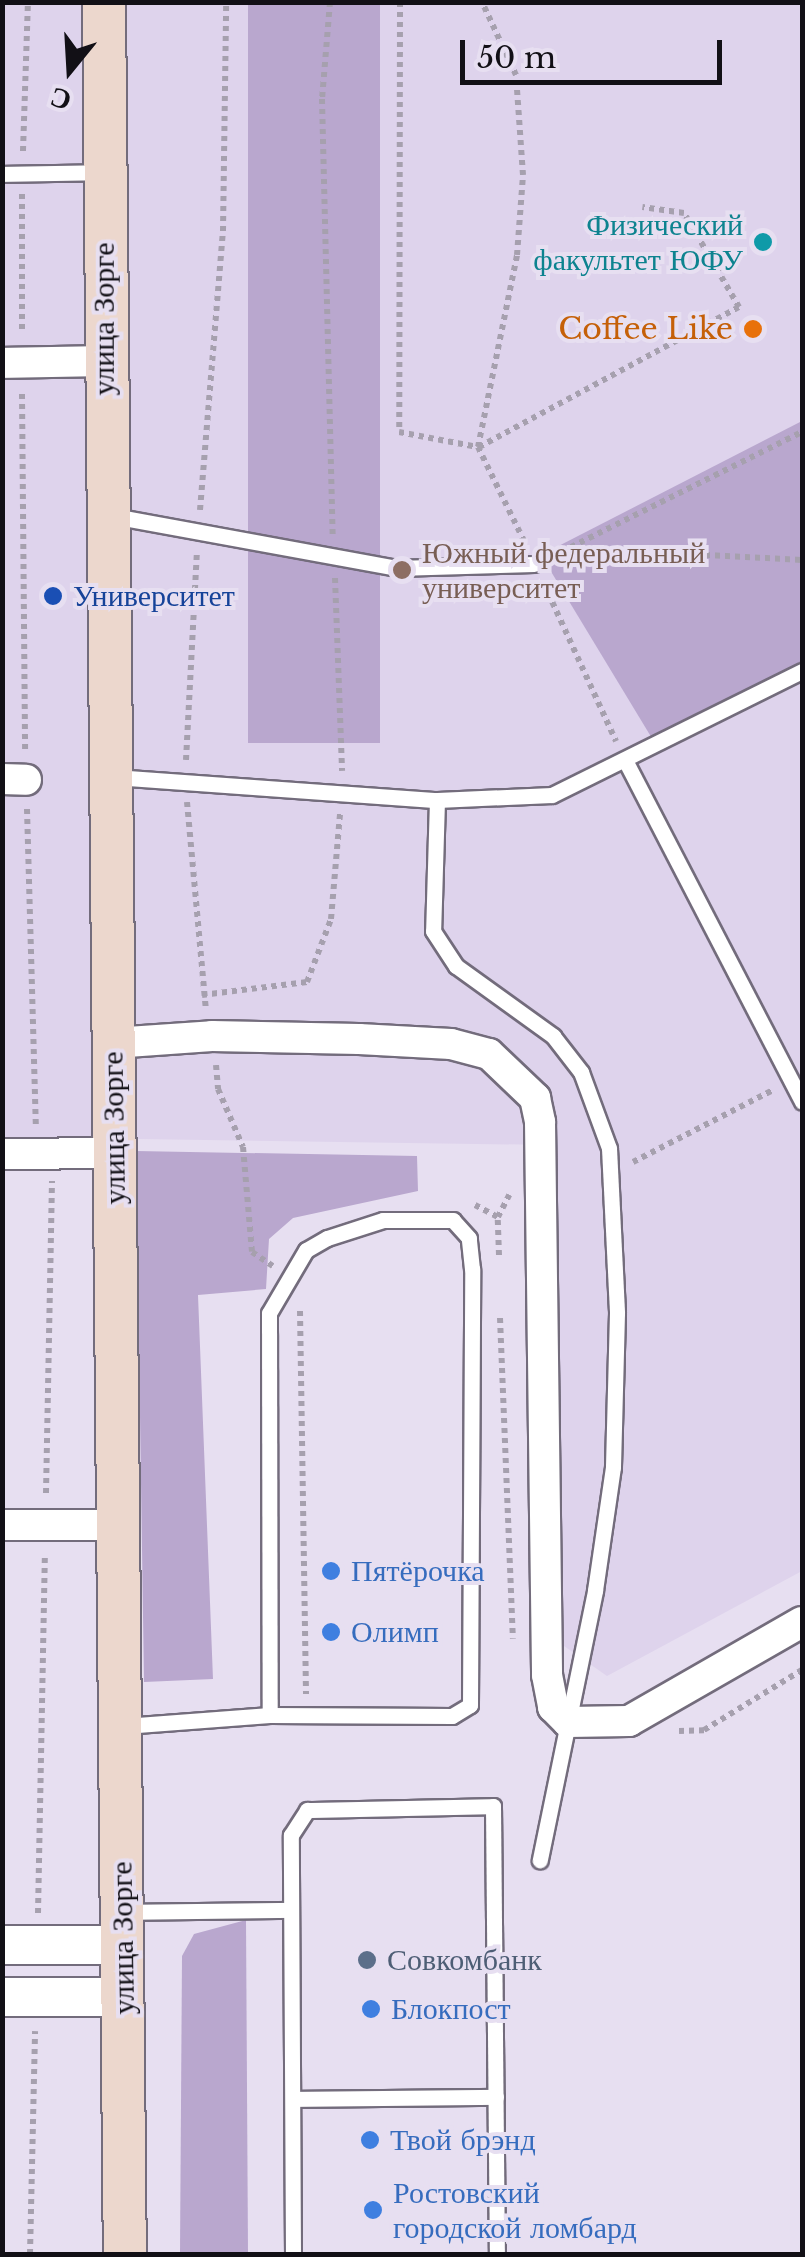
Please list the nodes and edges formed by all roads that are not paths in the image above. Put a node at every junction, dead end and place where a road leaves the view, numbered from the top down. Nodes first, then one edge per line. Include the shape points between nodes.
1 (104, 2) edge
2 (104, 172) junction
3 (2, 174) edge
4 (104, 361) junction
5 (2, 363) edge
6 (106, 514) junction
7 (534, 564) road end
8 (802, 671) edge
9 (625, 760) junction
10 (110, 776) junction
11 (437, 800) junction
12 (114, 1043) junction
13 (802, 1102) edge
14 (115, 1153) junction
15 (2, 1154) edge
16 (2, 1525) edge
17 (118, 1525) junction
18 (802, 1622) edge
19 (270, 1715) junction
20 (568, 1722) junction
21 (120, 1726) junction
22 (540, 1860) dead end
23 (292, 1910) junction
24 (124, 1928) junction
25 (20, 1944) edge
26 (19, 1997) edge
27 (124, 1998) junction
28 (496, 2098) junction
29 (293, 2099) junction
30 (125, 2254) edge
31 (294, 2254) edge
32 (497, 2254) edge

1 - 2 main road, улица Зорге
2 - 3 lane
2 - 4 main road, улица Зорге
4 - 5 street
4 - 6 main road, улица Зорге
6 - 7 lane via 396,568
6 - 10 main road, улица Зорге
8 - 9 lane
9 - 11 lane via 552,795
9 - 13 lane
10 - 11 lane
10 - 12 main road, улица Зорге
11 - 20 lane via 432,931 456,966 512,1001 581,1072 609,1148 617,1313 613,1467
12 - 14 main road, улица Зорге
12 - 20 street via 212,1036 450,1044 490,1054 534,1098 541,1182 547,1675 553,1707
14 - 15 street
14 - 17 main road, улица Зорге
16 - 17 street
17 - 21 main road, улица Зорге
18 - 20 street via 629,1721
19 - 19 lane via 452,1716 463,1713 472,1696 469,1238 453,1220 383,1220 306,1250 283,1276 269,1314
19 - 21 lane
20 - 22 lane
21 - 24 main road, улица Зорге
23 - 24 lane
23 - 28 lane via 291,1835 307,1810 493,1806
23 - 29 lane
24 - 25 street
24 - 27 main road, улица Зорге
26 - 27 street
27 - 30 main road, улица Зорге
28 - 29 lane
28 - 32 lane
29 - 31 lane

